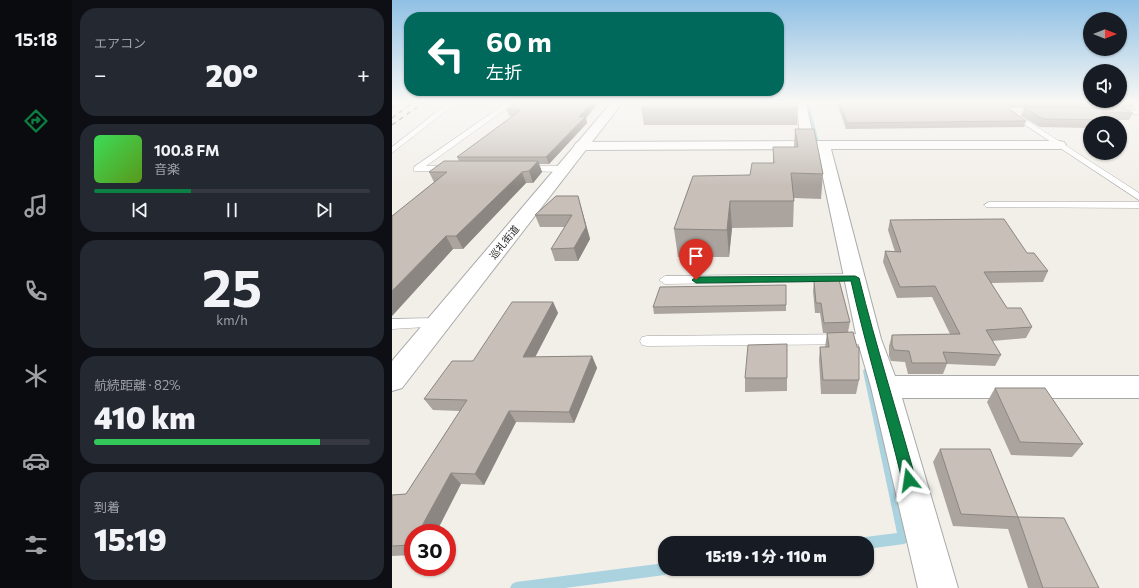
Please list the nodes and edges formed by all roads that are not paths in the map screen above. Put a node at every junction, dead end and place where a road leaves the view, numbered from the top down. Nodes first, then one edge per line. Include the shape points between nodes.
1 (418, 130) edge
2 (473, 130) edge
3 (594, 130) edge
4 (810, 130) edge
5 (1036, 130) edge
6 (816, 145) junction
7 (1059, 145) junction
8 (581, 146) junction
9 (392, 150) edge
10 (456, 169) edge
11 (517, 169) edge
12 (564, 169) junction
13 (1139, 197) edge
14 (989, 205) dead end
15 (1139, 205) edge
16 (855, 278) junction
17 (665, 280) dead end
18 (438, 323) junction
19 (392, 324) edge
20 (869, 339) junction
21 (647, 342) dead end
22 (392, 380) edge
23 (885, 387) junction
24 (1139, 387) edge
25 (938, 588) edge

1 - 9 lane
2 - 10 lane via 417,170
3 - 8 street, 巡礼街道
4 - 6 street
5 - 7 lane
6 - 7 street
6 - 8 street
6 - 16 street
7 - 13 lane
8 - 12 street, 巡礼街道
11 - 12 lane
12 - 18 street, 巡礼街道
14 - 15 lane
16 - 17 lane
16 - 20 street
18 - 19 lane
18 - 22 street, 巡礼街道
20 - 21 lane
20 - 23 street
23 - 24 street
23 - 25 street

